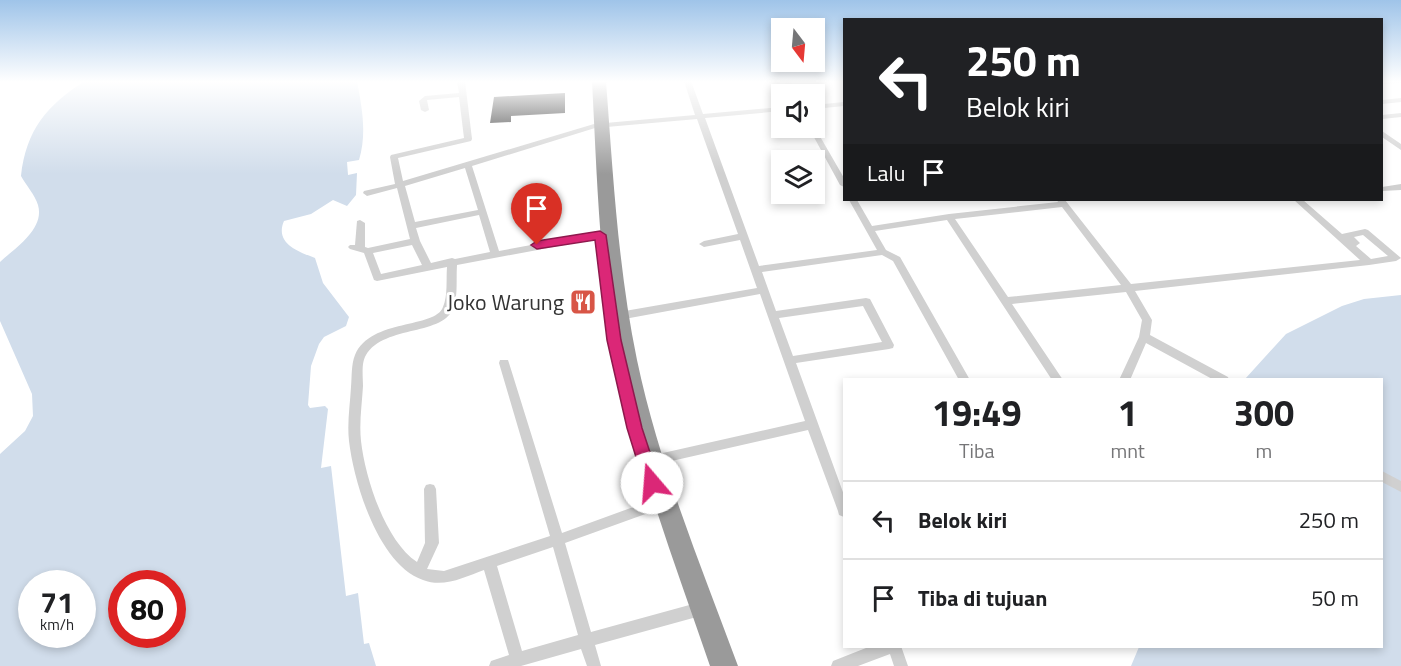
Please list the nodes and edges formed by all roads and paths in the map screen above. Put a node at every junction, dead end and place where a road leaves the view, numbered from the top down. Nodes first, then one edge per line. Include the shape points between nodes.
1 (464, 112) edge
2 (594, 112) edge
3 (597, 112) edge
4 (699, 112) edge
5 (770, 112) edge
6 (1401, 115) edge
7 (1383, 117) edge
8 (701, 118) junction
9 (596, 127) junction
10 (1383, 134) edge
11 (818, 138) edge
12 (1401, 148) edge
13 (468, 165) junction
14 (843, 183) edge
15 (400, 185) junction
16 (1401, 187) edge
17 (1383, 189) edge
18 (367, 193) dead end
19 (854, 201) edge
20 (1299, 201) edge
21 (1063, 202) edge
22 (482, 212) junction
23 (949, 217) junction
24 (360, 223) dead end
25 (411, 226) junction
26 (869, 229) junction
27 (604, 235) junction
28 (743, 236) junction
29 (415, 241) junction
30 (704, 244) dead end
31 (360, 249) junction
32 (495, 252) junction
33 (883, 252) junction
34 (452, 261) junction
35 (1372, 262) junction
36 (428, 267) junction
37 (756, 270) junction
38 (1129, 289) junction
39 (763, 290) junction
40 (1007, 302) junction
41 (772, 315) junction
42 (619, 316) junction
43 (1144, 337) junction
44 (791, 360) junction
45 (504, 363) dead end
46 (964, 378) edge
47 (1057, 378) edge
48 (1125, 378) edge
49 (1222, 378) edge
50 (813, 424) junction
51 (654, 460) junction
52 (1383, 477) edge
53 (1401, 487) edge
54 (430, 489) dead end
55 (658, 504) junction
56 (843, 508) edge
57 (558, 540) junction
58 (489, 563) junction
59 (419, 572) junction
60 (693, 611) junction
61 (586, 640) junction
62 (888, 648) edge
63 (894, 648) edge
64 (517, 659) junction
65 (496, 666) edge
66 (594, 666) edge
67 (710, 666) edge
68 (724, 666) edge
69 (838, 666) edge
70 (902, 666) edge

1 - 15 street via 468,139 394,158
2 - 9 highway
3 - 9 highway
4 - 8 street
5 - 8 street
6 - 7 street
8 - 9 street
8 - 28 street
9 - 13 street
9 - 27 highway
10 - 12 street
11 - 14 street
13 - 15 street
13 - 22 street
15 - 18 street
15 - 25 street
16 - 17 street
19 - 26 street
20 - 35 street
21 - 23 street
21 - 38 street
22 - 25 street
22 - 32 street
23 - 26 street
23 - 40 street
24 - 31 street
25 - 29 street
26 - 33 street
27 - 32 street
27 - 42 highway
27 - 55 highway via 621,372
28 - 30 street
28 - 37 street
29 - 31 street
29 - 36 street
31 - 36 street via 375,278
32 - 34 street
33 - 37 street
33 - 46 street via 897,259
34 - 36 street
34 - 59 street via 449,306 444,315 384,333 362,352 358,369 355,439 362,471 384,533 399,556
35 - 35 street via 1396,258 1368,234 1346,235
35 - 38 street
37 - 39 street
38 - 40 street
38 - 43 street via 1147,320
39 - 41 street
39 - 42 street
40 - 47 street
41 - 44 street
41 - 44 street via 866,302 889,345
42 - 51 highway
43 - 48 street
43 - 49 street
44 - 50 street
45 - 57 street
50 - 51 street
50 - 56 street
51 - 68 highway
52 - 53 street
54 - 59 street via 432,543
55 - 57 street
55 - 60 highway
57 - 58 street
57 - 61 street
58 - 59 street via 444,577
58 - 64 street
60 - 61 street
60 - 67 highway
61 - 64 street
61 - 66 street
62 - 69 street
63 - 70 street
64 - 65 street

